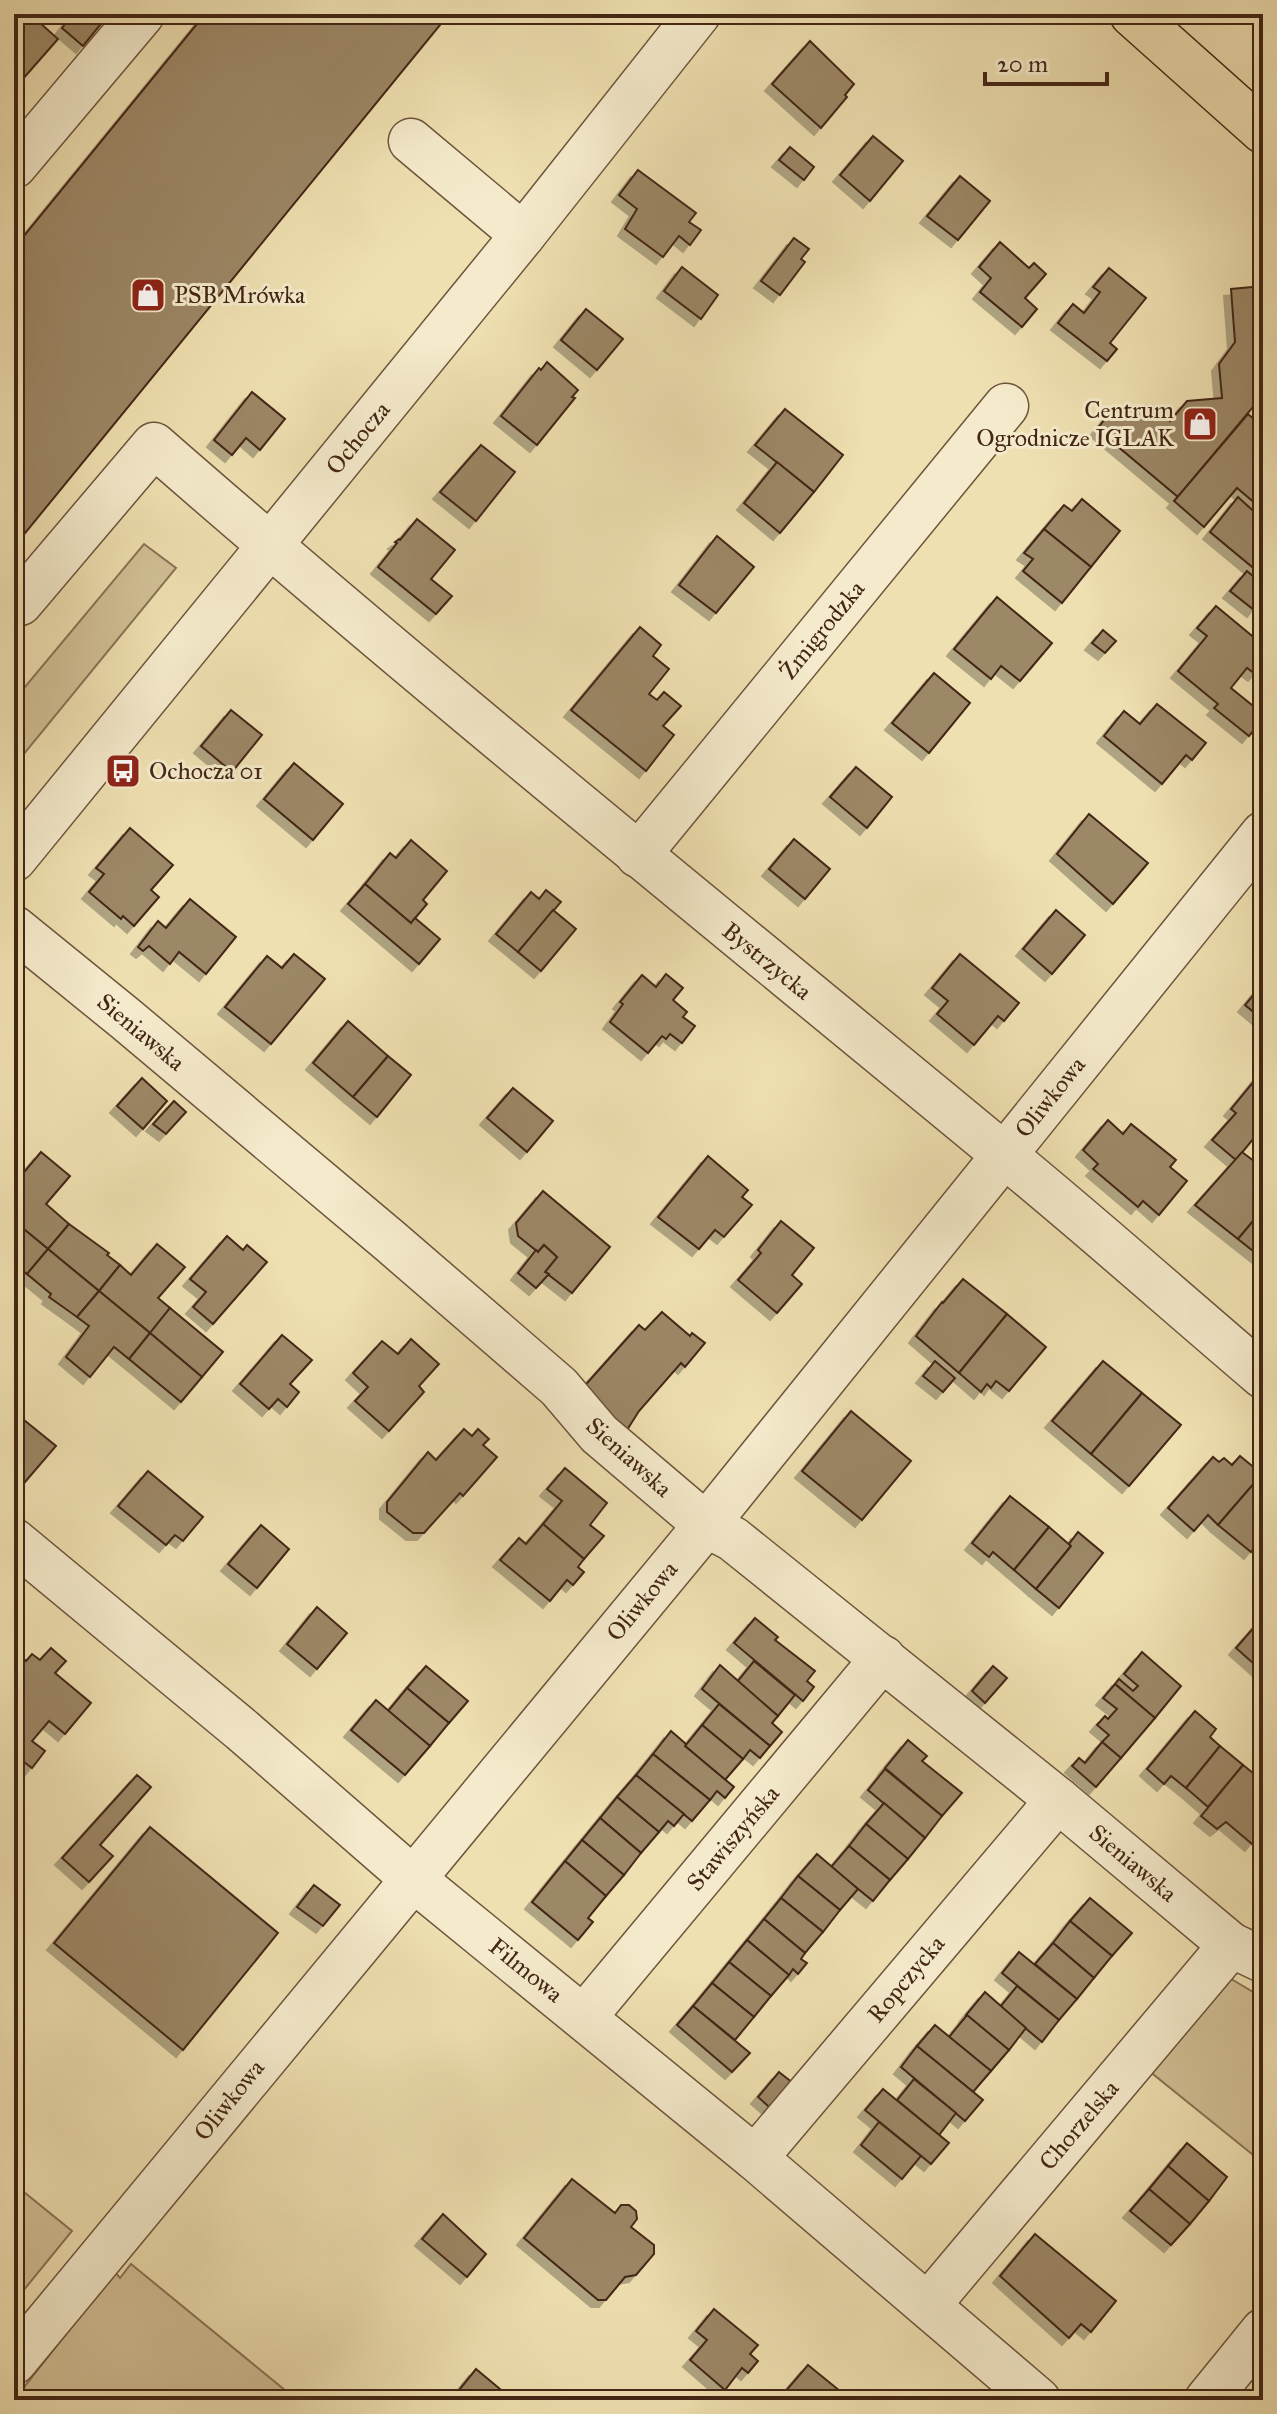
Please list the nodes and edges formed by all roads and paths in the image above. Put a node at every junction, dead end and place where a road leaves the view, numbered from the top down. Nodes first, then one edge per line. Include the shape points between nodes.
1 (142, 14) edge
2 (698, 14) edge
3 (1132, 14) edge
4 (1263, 131) edge
5 (411, 141) dead end
6 (14, 166) edge
7 (523, 235) junction
8 (1006, 406) dead end
9 (271, 547) junction
10 (14, 598) edge
11 (1263, 834) edge
12 (638, 855) junction
13 (14, 859) edge
14 (14, 928) edge
15 (1004, 1155) junction
16 (1263, 1376) edge
17 (706, 1525) junction
18 (14, 1541) edge
19 (883, 1658) junction
20 (1058, 1800) junction
21 (412, 1878) junction
22 (1247, 1952) edge
23 (584, 2017) junction
24 (755, 2158) junction
25 (928, 2305) junction
26 (1263, 2331) edge
27 (14, 2362) edge
28 (1038, 2400) edge
29 (1207, 2400) edge

1 - 6 street
2 - 7 street, Ochocza
3 - 4 main road
5 - 7 street
7 - 9 street, Ochocza
8 - 12 street, Żmigrodzka
9 - 10 street, Bystrzycka via 154,445 20,603
9 - 12 street, Bystrzycka
9 - 13 street, Ochocza
11 - 15 street, Oliwkowa
12 - 15 street, Bystrzycka
14 - 17 street, Sieniawska via 402,1251 559,1387 599,1434
15 - 16 street, Bystrzycka
15 - 17 street, Oliwkowa
17 - 19 street, Sieniawska via 733,1539
17 - 21 street, Oliwkowa
18 - 21 street, Filmowa
19 - 20 street, Sieniawska
19 - 23 street, Stawiszyńska
20 - 22 street, Sieniawska
20 - 24 street, Ropczycka
21 - 23 street, Filmowa
21 - 27 street, Oliwkowa
22 - 25 street, Chorzelska
23 - 24 street, Filmowa
24 - 25 street, Filmowa
25 - 28 street, Filmowa
26 - 29 street

